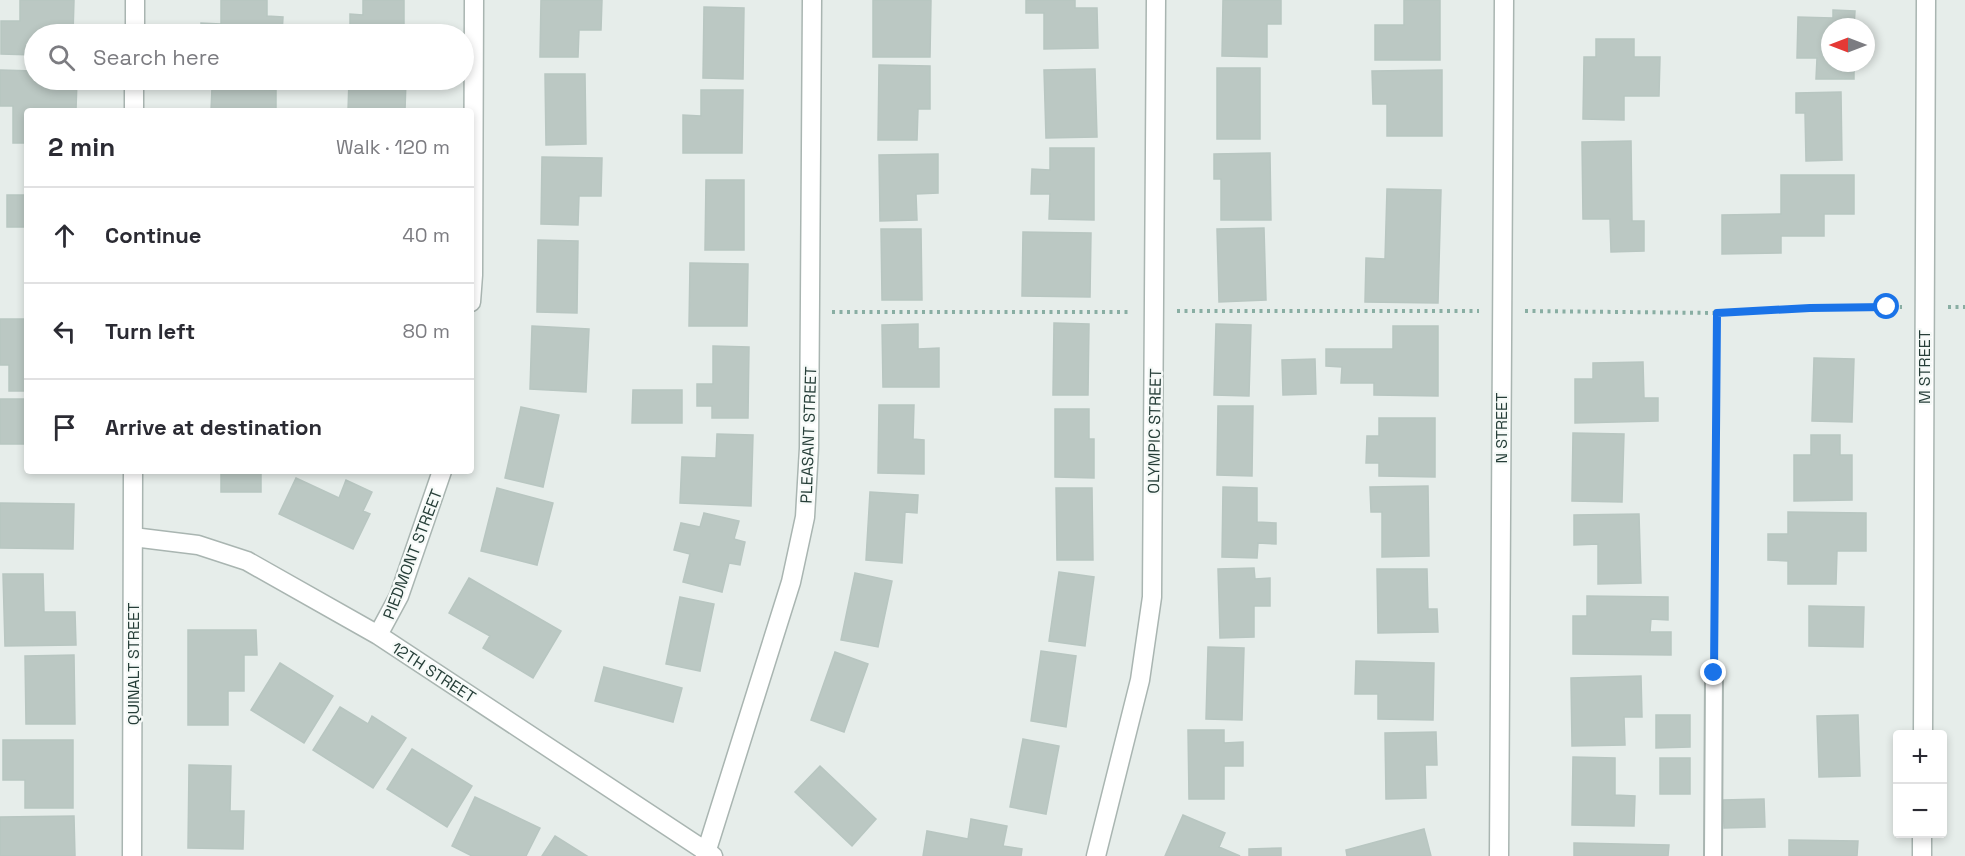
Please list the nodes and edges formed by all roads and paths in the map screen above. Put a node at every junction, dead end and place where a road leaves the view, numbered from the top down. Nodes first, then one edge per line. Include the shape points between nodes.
1 (135, 0) edge
2 (474, 0) edge
3 (812, 0) edge
4 (1156, 0) edge
5 (1504, 0) edge
6 (1926, 0) edge
7 (135, 24) edge
8 (474, 24) edge
9 (134, 90) edge
10 (474, 90) edge
11 (134, 108) edge
12 (474, 108) edge
13 (1925, 307) junction
14 (1965, 307) edge
15 (1502, 311) junction
16 (1717, 313) junction
17 (133, 474) edge
18 (441, 474) edge
19 (133, 537) junction
20 (378, 635) junction
21 (1714, 673) joint
22 (1923, 730) edge
23 (1922, 838) edge
24 (708, 855) edge
25 (132, 856) edge
26 (1096, 856) edge
27 (1499, 856) edge
28 (1713, 856) edge
29 (1922, 856) edge

1 - 7 street
2 - 8 street
3 - 24 street, PLEASANT STREET via 809,448 805,518 791,582
4 - 26 street, OLYMPIC STREET via 1152,597 1140,680
5 - 15 street, N STREET
6 - 13 street, M STREET
9 - 11 street
10 - 12 street
13 - 14 path
13 - 16 path
13 - 22 street, M STREET
15 - 16 path
15 - 27 street, N STREET
16 - 21 path
17 - 19 street, QUINALT STREET
18 - 20 street, PIEDMONT STREET via 399,596
19 - 20 street, 12TH STREET via 198,545 247,561
19 - 25 street, QUINALT STREET
20 - 24 street, 12TH STREET
21 - 28 lane
23 - 29 street

